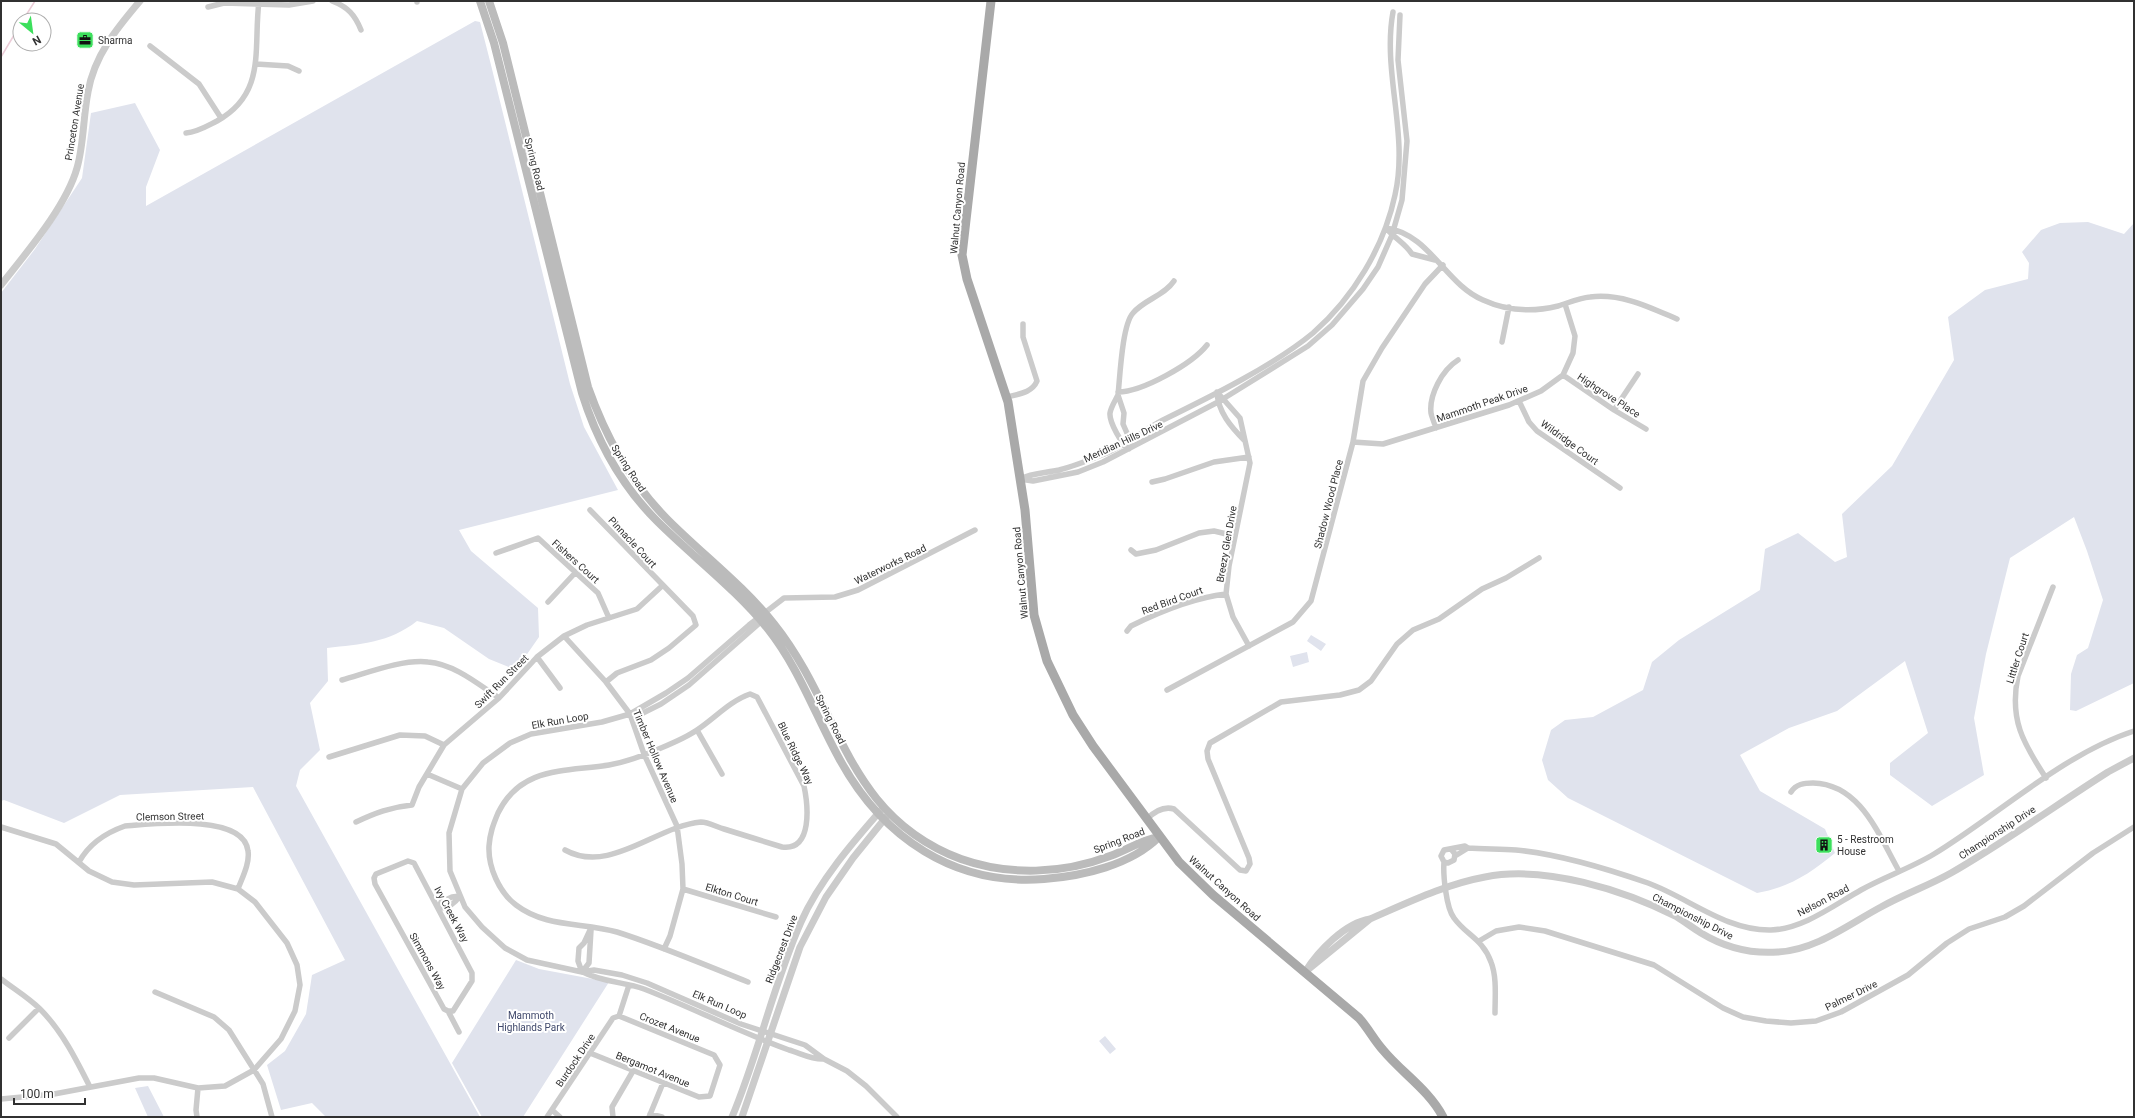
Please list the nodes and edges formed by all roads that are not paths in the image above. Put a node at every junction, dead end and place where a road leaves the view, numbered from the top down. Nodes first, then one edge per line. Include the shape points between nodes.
1 (140, 1) edge
2 (314, 1) edge
3 (332, 1) edge
4 (480, 1) edge
5 (489, 1) edge
6 (991, 1) edge
7 (258, 3) edge
8 (208, 7) dead end
9 (1393, 12) dead end
10 (1400, 15) dead end
11 (360, 30) dead end
12 (150, 46) dead end
13 (256, 64) junction
14 (299, 70) dead end
15 (221, 118) junction
16 (1398, 126) junction
17 (1406, 126) junction
18 (186, 133) dead end
19 (1386, 228) junction
20 (1394, 229) junction
21 (1392, 236) junction
22 (1426, 249) junction
23 (1420, 257) junction
24 (1435, 260) junction
25 (1443, 266) junction
26 (1174, 281) dead end
27 (1, 285) edge
28 (1565, 304) junction
29 (1509, 307) junction
30 (1677, 319) dead end
31 (1023, 324) dead end
32 (1502, 342) dead end
33 (1208, 345) dead end
34 (1458, 360) dead end
35 (1638, 374) dead end
36 (1563, 375) junction
37 (1218, 392) junction
38 (1118, 394) junction
39 (1007, 398) junction
40 (1221, 401) junction
41 (1520, 401) junction
42 (1614, 410) junction
43 (1124, 413) junction
44 (1110, 414) junction
45 (1242, 423) junction
46 (1436, 428) junction
47 (1233, 429) junction
48 (1646, 429) dead end
49 (1130, 440) junction
50 (1245, 441) junction
51 (1353, 442) junction
52 (1122, 445) junction
53 (1129, 450) junction
54 (1250, 457) junction
55 (1020, 479) junction
56 (1152, 482) dead end
57 (1620, 488) dead end
58 (590, 510) dead end
59 (975, 530) dead end
60 (1235, 536) junction
61 (1131, 550) dead end
62 (496, 553) dead end
63 (1539, 558) dead end
64 (575, 573) junction
65 (662, 586) junction
66 (2052, 587) dead end
67 (1226, 594) junction
68 (548, 602) dead end
69 (609, 618) junction
70 (762, 618) junction
71 (1127, 631) dead end
72 (564, 636) junction
73 (1249, 646) junction
74 (537, 657) junction
75 (342, 680) dead end
76 (606, 682) junction
77 (560, 688) dead end
78 (1167, 690) dead end
79 (499, 698) junction
80 (630, 714) junction
81 (697, 730) junction
82 (2134, 731) edge
83 (444, 746) junction
84 (644, 754) junction
85 (329, 757) dead end
86 (2134, 758) edge
87 (427, 774) junction
88 (722, 774) dead end
89 (2046, 778) junction
90 (462, 788) junction
91 (1791, 792) dead end
92 (884, 814) junction
93 (1147, 819) junction
94 (356, 822) dead end
95 (677, 826) junction
96 (1, 827) edge
97 (2134, 828) edge
98 (1160, 837) junction
99 (1468, 848) junction
100 (1451, 849) junction
101 (565, 850) dead end
102 (1455, 856) junction
103 (79, 862) junction
104 (1444, 862) junction
105 (1899, 871) junction
106 (374, 878) joint
107 (238, 889) junction
108 (683, 889) junction
109 (1445, 889) junction
110 (460, 896) junction
111 (439, 908) junction
112 (776, 917) dead end
113 (591, 928) junction
114 (1479, 941) junction
115 (664, 949) junction
116 (582, 972) junction
117 (1305, 972) junction
118 (1, 979) edge
119 (748, 982) dead end
120 (629, 985) junction
121 (155, 992) dead end
122 (39, 1008) junction
123 (448, 1011) junction
124 (1495, 1013) dead end
125 (619, 1016) junction
126 (763, 1030) junction
127 (458, 1032) dead end
128 (770, 1033) junction
129 (9, 1038) dead end
130 (760, 1039) junction
131 (767, 1042) junction
132 (590, 1053) junction
133 (824, 1059) junction
134 (254, 1070) junction
135 (633, 1071) junction
136 (663, 1083) junction
137 (90, 1087) junction
138 (198, 1088) junction
139 (710, 1096) joint
140 (1, 1099) edge
141 (552, 1110) junction
142 (652, 1116) edge
143 (197, 1117) edge
144 (272, 1117) edge
145 (547, 1117) edge
146 (560, 1117) edge
147 (613, 1117) edge
148 (662, 1117) edge
149 (732, 1117) edge
150 (742, 1117) edge
151 (897, 1117) edge
152 (1443, 1117) edge

1 - 27 street, Princeton Avenue via 107,43 93,72 87,94 80,156 70,184 46,226
2 - 7 street via 288,5
3 - 11 street via 350,11 356,18
4 - 70 main road, Spring Road via 494,42 582,393 595,430 616,468 644,507
5 - 70 main road, Spring Road via 503,43 588,387 603,427 622,463 647,497
6 - 39 main road, Walnut Canyon Road via 962,255 967,279
7 - 8 street via 224,3
7 - 13 street
9 - 16 street, Meridian Hills Drive via 1390,29 1391,75
10 - 17 street, Meridian Hills Drive via 1398,60
12 - 15 street via 199,84
13 - 14 street via 288,66
13 - 15 street via 254,78 244,99
15 - 18 street via 197,132
16 - 17 street
16 - 19 street, Meridian Hills Drive via 1396,194
17 - 20 street, Meridian Hills Drive via 1406,174
19 - 20 street
19 - 21 street
19 - 37 street, Meridian Hills Drive via 1358,281 1312,334
20 - 21 street, Meridian Hills Drive
20 - 22 street via 1421,243
21 - 23 street via 1404,243 1412,254
21 - 40 street, Meridian Hills Drive via 1378,267 1332,325 1308,346
22 - 23 street
22 - 24 street
23 - 24 street
24 - 25 street
25 - 29 street via 1464,289 1484,301
25 - 51 street, Shadow Wood Place via 1425,284 1363,381
26 - 38 street via 1168,290 1148,300 1132,313 1126,330
28 - 29 street via 1536,311
28 - 30 street via 1589,297 1618,297
28 - 36 street via 1575,336 1572,353
29 - 32 street
31 - 39 street via 1023,336 1037,381 1035,386 1027,391
33 - 38 street via 1188,362 1145,386
34 - 46 street via 1439,382 1432,397 1431,413
35 - 42 street
36 - 41 street, Mammoth Peak Drive via 1541,391
36 - 42 street, Highgrove Place
37 - 40 street, Breezy Glen Drive
37 - 49 street, Meridian Hills Drive via 1155,424
38 - 43 street
38 - 44 street
39 - 55 main road, Walnut Canyon Road
40 - 45 street, Breezy Glen Drive via 1240,418
40 - 47 street, Breezy Glen Drive
40 - 53 street, Meridian Hills Drive
41 - 46 street, Mammoth Peak Drive
41 - 57 street, Wildridge Court via 1529,422 1537,431
42 - 48 street, Highgrove Place
43 - 44 street via 1119,409
43 - 49 street via 1123,424
44 - 52 street
45 - 47 street via 1239,428
45 - 50 street, Breezy Glen Drive
46 - 51 street, Mammoth Peak Drive via 1383,444
47 - 50 street, Breezy Glen Drive
49 - 52 street, Meridian Hills Drive
49 - 53 street
50 - 54 street, Breezy Glen Drive
51 - 73 street, Shadow Wood Place via 1311,601 1293,622
52 - 53 street
52 - 55 street, Meridian Hills Drive via 1059,470 1029,474
53 - 55 street, Meridian Hills Drive via 1078,472 1033,481
54 - 56 street via 1214,462
54 - 60 street, Breezy Glen Drive via 1251,468
55 - 93 main road, Walnut Canyon Road via 1029,550 1031,596 1042,647 1080,728
58 - 65 street, Pinnacle Court
59 - 70 street, Waterworks Road via 858,590 835,597 784,598
60 - 61 street via 1214,532 1199,533 1156,550 1136,554
60 - 67 street, Breezy Glen Drive
62 - 64 street, Fishers Court via 538,538
63 - 93 street via 1482,589 1443,616 1413,630 1397,644 1371,681 1359,690 1340,695 1281,702 1210,743 1207,751 1208,760 1250,858 1246,870 1240,870 1174,809 1167,807
64 - 68 street
64 - 69 street, Fishers Court via 598,593
65 - 69 street, Swift Run Street via 637,609
65 - 76 street, Pinnacle Court via 692,616 696,624 651,660 617,673
66 - 89 street, Littler Court via 2018,676 2016,688 2019,728 2028,751
67 - 71 street, Red Bird Court via 1201,597 1148,617
67 - 73 street, Breezy Glen Drive via 1233,617
69 - 72 street, Swift Run Street
70 - 80 street, Elk Run Loop via 677,686
70 - 92 main road, Spring Road via 792,665 848,774
72 - 74 street, Swift Run Street
72 - 76 street, Timber Hollow Avenue
73 - 78 street, Shadow Wood Place
74 - 77 street
74 - 79 street, Swift Run Street
75 - 79 street via 411,662 429,662 447,667
76 - 80 street, Timber Hollow Avenue
79 - 83 street, Swift Run Street
80 - 84 street, Timber Hollow Avenue
80 - 90 street, Elk Run Loop via 602,722 531,734 510,743 483,763
81 - 84 street
81 - 88 street
81 - 95 street, Blue Ridge Way via 740,697 750,694 757,697 804,786 807,814 804,835 796,846 790,848 702,822
82 - 89 street, Nelson Road via 2097,746
83 - 85 street via 425,736 400,735
83 - 87 street, Swift Run Street
84 - 95 street, Timber Hollow Avenue
84 - 113 street via 611,765 543,774 519,785 503,804 490,830 489,850 492,868 503,891 516,905 554,922
86 - 109 street, Championship Drive via 1950,873 1800,949 1753,952 1723,945 1679,918 1650,905 1606,889 1567,880 1527,874 1498,874
87 - 90 street
87 - 94 street, Swift Run Street via 412,805 396,806
89 - 105 street, Nelson Road via 1934,854
90 - 110 street, Elk Run Loop via 449,833 450,871
91 - 105 street via 1804,783 1816,783 1847,794 1869,817
92 - 98 main road, Spring Road via 929,845 962,859 993,868 1024,871 1060,869 1097,860 1145,839
92 - 126 street, Ridgecrest Drive via 829,874 801,921 780,975
92 - 128 street, Ridgecrest Drive via 826,897 800,947
93 - 98 main road, Walnut Canyon Road
95 - 101 street via 625,851 606,855 575,856
95 - 108 street, Timber Hollow Avenue
96 - 103 street via 56,844
97 - 114 street, Palmer Drive via 2093,854 2024,906 2005,917 1969,929 1947,943 1908,975 1841,1012 1816,1021 1792,1023 1743,1017 1722,1008 1654,965 1545,931 1519,927 1496,931
98 - 117 main road, Walnut Canyon Road via 1197,880
99 - 100 street, Nelson Road via 1465,846
99 - 102 street
99 - 105 street, Nelson Road via 1517,850 1572,861 1672,892 1723,920 1756,930 1794,926
100 - 102 street
100 - 104 street via 1442,851 1441,858
102 - 104 street via 1452,862
103 - 107 street via 100,878 122,884 212,882
103 - 107 street, Clemson Street via 95,842 125,826 201,823 215,825 241,838 248,850
104 - 109 street
106 - 111 street, Ivy Creek Way via 376,874 412,861
106 - 123 street, Simmons Way via 444,1009
107 - 134 street via 249,896 272,922 293,953 299,974 300,994 292,1020 281,1039
108 - 112 street, Elkton Court
108 - 115 street, Timber Hollow Avenue
109 - 114 street via 1453,918
109 - 117 street, Championship Drive via 1362,921 1337,938 1313,960
110 - 111 street via 452,896 441,902
110 - 116 street, Elk Run Loop via 465,907 482,928 506,948 527,960
111 - 123 street, Ivy Creek Way via 474,977 453,1010
113 - 115 street via 615,932
113 - 116 street via 588,963
113 - 116 street via 579,948 578,962
114 - 124 street via 1492,962
115 - 119 street
116 - 120 street, Elk Run Loop
116 - 126 street, Elk Run Loop via 594,970 648,983 741,1024
117 - 152 main road, Walnut Canyon Road via 1359,1018 1382,1050 1429,1097
118 - 122 street
120 - 125 street
120 - 130 street, Elk Run Loop
121 - 134 street via 204,1012 221,1022 229,1030
122 - 129 street
122 - 137 street via 62,1036
123 - 127 street, Simmons Way
125 - 132 street, Burdock Drive via 613,1018
125 - 139 street, Crozet Avenue via 714,1055 720,1065
126 - 128 street, Elk Run Loop
126 - 130 street, Ridgecrest Drive
128 - 131 street, Ridgecrest Drive
128 - 133 street, Elk Run Loop via 805,1045
130 - 131 street, Elk Run Loop
130 - 149 street, Ridgecrest Drive via 744,1090
131 - 133 street, Elk Run Loop
131 - 150 street, Ridgecrest Drive
132 - 135 street, Bergamot Avenue
132 - 141 street, Burdock Drive
133 - 151 street, Elk Run Loop via 847,1071 866,1086
134 - 138 street via 225,1086
134 - 144 street via 267,1094
135 - 136 street, Bergamot Avenue
135 - 147 street via 612,1107
136 - 139 street, Bergamot Avenue via 699,1097
136 - 142 street
137 - 138 street via 139,1078 154,1078
137 - 140 street via 54,1094
138 - 143 street
141 - 145 street, Burdock Drive
141 - 146 street
142 - 148 street

